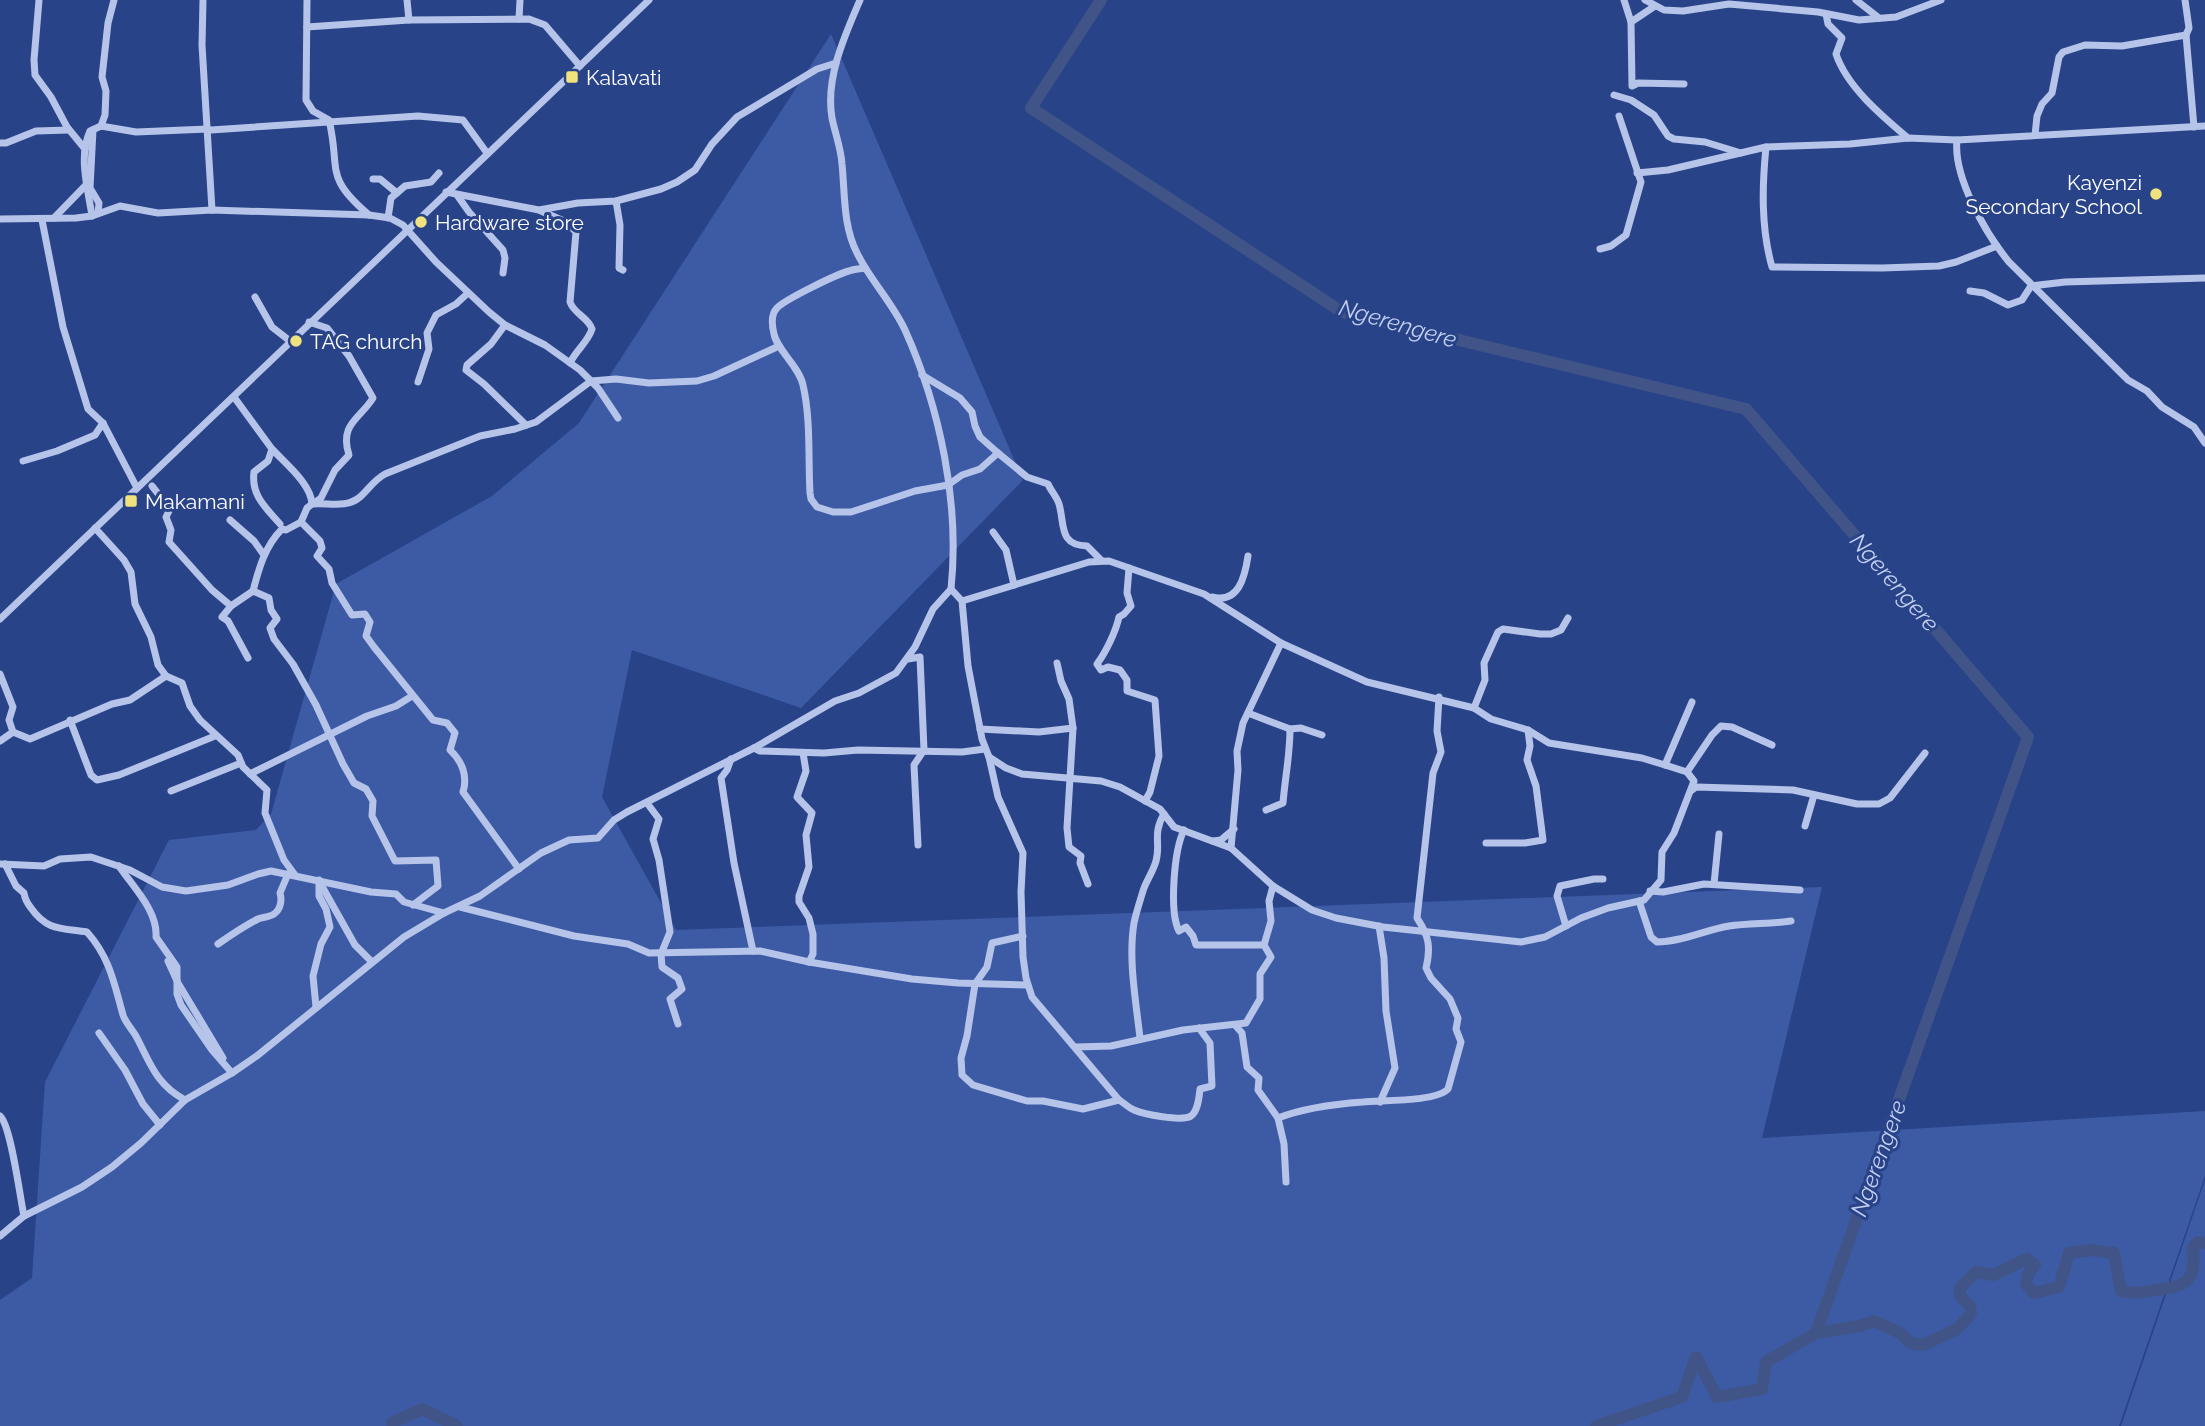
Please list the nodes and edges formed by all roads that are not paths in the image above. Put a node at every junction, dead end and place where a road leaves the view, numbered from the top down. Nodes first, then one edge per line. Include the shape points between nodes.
1 (38, 0) edge
2 (114, 0) edge
3 (203, 0) edge
4 (307, 0) edge
5 (407, 0) edge
6 (520, 0) edge
7 (649, 0) edge
8 (860, 0) edge
9 (1625, 0) edge
10 (1646, 0) edge
11 (1856, 0) edge
12 (1941, 0) edge
13 (2185, 0) edge
14 (1655, 6) junction
15 (1826, 15) junction
16 (1879, 18) junction
17 (519, 19) junction
18 (409, 20) junction
19 (1631, 22) junction
20 (307, 27) junction
21 (2186, 35) junction
22 (836, 63) junction
23 (580, 66) junction
24 (1684, 84) dead end
25 (1614, 95) dead end
26 (1619, 116) dead end
27 (330, 123) junction
28 (2205, 126) edge
29 (2194, 127) junction
30 (97, 128) junction
31 (210, 129) junction
32 (69, 130) junction
33 (2035, 135) junction
34 (1908, 138) junction
35 (1957, 140) junction
36 (0, 143) edge
37 (1766, 147) junction
38 (85, 149) junction
39 (487, 153) junction
40 (1742, 153) junction
41 (439, 173) dead end
42 (1637, 173) junction
43 (373, 180) dead end
44 (85, 186) junction
45 (446, 192) junction
46 (397, 193) junction
47 (456, 195) junction
48 (616, 201) junction
49 (212, 210) junction
50 (539, 210) junction
51 (95, 214) junction
52 (369, 215) junction
53 (54, 218) junction
54 (388, 218) junction
55 (0, 219) edge
56 (43, 220) junction
57 (407, 229) junction
58 (1997, 246) junction
59 (1600, 249) dead end
60 (865, 268) junction
61 (623, 270) dead end
62 (503, 274) dead end
63 (2205, 278) edge
64 (2031, 286) junction
65 (1970, 291) dead end
66 (468, 293) junction
67 (255, 297) dead end
68 (309, 322) junction
69 (505, 325) junction
70 (290, 341) junction
71 (779, 346) junction
72 (570, 363) junction
73 (922, 375) junction
74 (418, 382) dead end
75 (591, 382) junction
76 (234, 397) junction
77 (618, 418) dead end
78 (103, 423) junction
79 (526, 425) junction
80 (2205, 443) edge
81 (272, 449) junction
82 (998, 453) junction
83 (23, 461) dead end
84 (948, 485) junction
85 (152, 486) dead end
86 (137, 488) junction
87 (313, 504) junction
88 (230, 520) dead end
89 (301, 522) junction
90 (280, 523) dead end
91 (95, 528) junction
92 (993, 532) dead end
93 (264, 555) junction
94 (1248, 556) dead end
95 (1101, 560) junction
96 (1129, 568) junction
97 (1014, 585) junction
98 (951, 589) junction
99 (253, 591) junction
100 (1204, 594) junction
101 (962, 601) junction
102 (232, 606) junction
103 (1568, 618) dead end
104 (0, 619) edge
105 (1282, 643) junction
106 (248, 658) dead end
107 (908, 659) junction
108 (1057, 663) dead end
109 (0, 674) edge
110 (166, 676) junction
111 (412, 696) junction
112 (1439, 697) junction
113 (1692, 702) dead end
114 (1474, 708) junction
115 (1248, 713) junction
116 (70, 720) junction
117 (1073, 728) junction
118 (980, 729) junction
119 (1290, 729) junction
120 (1528, 730) junction
121 (13, 732) junction
122 (1322, 735) dead end
123 (215, 736) junction
124 (329, 736) junction
125 (0, 741) edge
126 (1772, 745) dead end
127 (754, 748) junction
128 (924, 750) junction
129 (803, 753) junction
130 (987, 753) junction
131 (1925, 753) dead end
132 (731, 759) junction
133 (241, 763) junction
134 (1665, 765) junction
135 (1688, 772) junction
136 (250, 774) junction
137 (1070, 777) junction
138 (1692, 790) junction
139 (171, 791) dead end
140 (1814, 794) junction
141 (1145, 801) junction
142 (647, 803) junction
143 (1266, 810) dead end
144 (1164, 814) junction
145 (1805, 826) dead end
146 (1184, 830) junction
147 (1234, 830) junction
148 (1719, 834) dead end
149 (1209, 841) junction
150 (1486, 843) dead end
151 (918, 845) dead end
152 (1231, 848) junction
153 (3, 864) edge
154 (118, 865) junction
155 (519, 869) junction
156 (291, 874) junction
157 (1603, 879) dead end
158 (319, 880) junction
159 (1088, 884) dead end
160 (1714, 884) junction
161 (1273, 886) junction
162 (1800, 890) dead end
163 (1650, 891) junction
164 (1639, 901) junction
165 (413, 905) junction
166 (460, 907) junction
167 (444, 913) junction
168 (1791, 922) dead end
169 (1378, 926) junction
170 (1566, 926) junction
171 (1427, 933) junction
172 (1023, 936) junction
173 (218, 944) dead end
174 (1264, 946) junction
175 (753, 951) junction
176 (661, 954) junction
177 (168, 961) dead end
178 (372, 962) junction
179 (808, 962) junction
180 (178, 983) junction
181 (975, 984) junction
182 (1027, 985) junction
183 (316, 1007) junction
184 (1246, 1023) junction
185 (678, 1024) dead end
186 (1235, 1025) junction
187 (1199, 1028) junction
188 (99, 1033) dead end
189 (1242, 1033) junction
190 (1140, 1038) junction
191 (1076, 1047) junction
192 (232, 1073) junction
193 (185, 1100) junction
194 (1119, 1100) junction
195 (1380, 1102) junction
196 (0, 1116) edge
197 (1278, 1118) junction
198 (160, 1125) junction
199 (1286, 1182) dead end
200 (24, 1216) junction
201 (0, 1236) edge

1 - 32 street via 35,75
2 - 30 street via 102,77 105,114
3 - 31 street
4 - 20 street
5 - 18 street
6 - 17 street
7 - 23 street
8 - 22 street
9 - 19 street
10 - 14 street
11 - 16 street
12 - 16 street via 1896,17
13 - 21 street
14 - 15 street via 1683,10 1729,4
14 - 19 street
15 - 16 street
15 - 34 street via 1842,38 1836,54 1846,76
17 - 18 street
17 - 23 street via 545,26
18 - 20 street
19 - 24 street via 1632,86
20 - 27 street via 306,100
21 - 29 street
21 - 33 street via 2122,46 2085,45 2063,52 2052,93 2037,116
22 - 48 street via 817,69 737,117 695,170 681,180
22 - 60 street via 832,118 840,146 850,235
23 - 39 street
25 - 40 street via 1654,115 1674,139
26 - 42 street
27 - 31 street
27 - 39 street via 453,118 463,120
27 - 52 street via 337,180
28 - 29 street
29 - 33 street
30 - 31 street via 136,132
30 - 38 street
30 - 51 street via 90,188 99,202
31 - 49 street
32 - 36 street via 36,131
32 - 38 street
33 - 35 street
34 - 35 street
34 - 37 street
35 - 58 street via 1962,178
37 - 40 street
37 - 58 street via 1764,224 1772,267 1939,266
38 - 44 street
39 - 45 street
40 - 42 street
41 - 46 street via 431,182 405,186
42 - 59 street via 1641,182 1626,235
43 - 46 street via 380,179
44 - 51 street
44 - 53 street
45 - 47 street
45 - 57 street
46 - 54 street via 391,198
47 - 50 street
47 - 62 street via 503,250
48 - 50 street
48 - 61 street via 619,268
49 - 51 street via 158,213 120,206
49 - 52 street
50 - 72 street via 564,221 576,234 570,301 592,329
51 - 53 street
52 - 54 street
53 - 56 street
54 - 57 street
55 - 56 street
56 - 78 street via 63,327 88,409
57 - 66 street
57 - 68 street
58 - 64 street
60 - 71 street via 849,271 777,307 773,333
60 - 73 street via 892,304
63 - 64 street
64 - 65 street via 2022,300 2008,305
64 - 80 street via 2128,380 2194,427
66 - 69 street
66 - 74 street via 436,316 427,333 429,349
67 - 70 street via 272,327
68 - 70 street
68 - 87 street via 327,328 373,398 354,419 345,441 349,454
69 - 72 street
69 - 79 street via 466,370
70 - 76 street
71 - 75 street via 714,376 686,383
71 - 84 street via 803,380 810,493 817,507 843,513
72 - 75 street
73 - 82 street via 960,398 972,412 980,437
73 - 84 street
75 - 77 street
75 - 79 street via 544,418
76 - 81 street
76 - 86 street
78 - 83 street via 95,435
78 - 86 street
79 - 87 street via 480,436 385,474 360,498 335,506
81 - 87 street via 296,475
81 - 90 street via 271,457 254,472 252,485
82 - 84 street via 980,469
82 - 95 street via 1027,477 1048,484 1059,501 1068,540 1087,546
84 - 98 street
85 - 102 street via 170,509 166,517 169,542
86 - 91 street
87 - 89 street
88 - 93 street
89 - 93 street via 282,528
89 - 111 street via 320,541 317,556 329,569 332,583 352,615 365,614 370,622 366,636
91 - 104 street
91 - 110 street via 131,572 135,604 151,637 154,657
92 - 97 street via 1006,550
93 - 99 street
94 - 100 street via 1237,591 1222,598
95 - 96 street
95 - 97 street
96 - 100 street
96 - 141 street via 1131,606 1119,617 1097,664 1101,670 1120,670 1127,691 1155,700 1159,757
97 - 101 street
98 - 101 street
98 - 107 street via 933,609
99 - 102 street
99 - 124 street via 269,598 277,619 270,628 272,637 303,679
100 - 105 street
101 - 118 street
102 - 106 street via 222,617
103 - 114 street via 1561,630 1552,634 1498,632 1484,663 1485,680
105 - 112 street via 1367,682
105 - 115 street
107 - 127 street via 891,677 835,701
107 - 128 street via 920,657
108 - 117 street
109 - 121 street via 13,707 9,720
110 - 116 street via 130,700
110 - 123 street via 182,683 190,706
111 - 124 street
111 - 155 street via 433,720 447,723 455,733 450,750 460,759 466,785 463,792
112 - 114 street
112 - 171 street via 1441,752 1433,773 1417,918
113 - 134 street
114 - 120 street via 1491,719
115 - 119 street
115 - 147 street via 1237,751
116 - 121 street via 30,739
116 - 123 street via 97,780
117 - 118 street via 1039,732
117 - 137 street
118 - 130 street
119 - 122 street
119 - 143 street via 1283,803
120 - 134 street via 1549,743
120 - 150 street via 1527,760 1543,840
121 - 125 street
123 - 133 street
124 - 136 street
124 - 165 street via 354,783 366,789 373,801 372,816 395,861 436,860 438,886
126 - 135 street via 1721,726
127 - 129 street
127 - 132 street
128 - 129 street
128 - 130 street
128 - 151 street via 914,765
129 - 179 street via 806,771 797,797 812,813 806,835 809,867 799,896 813,934 813,954
130 - 137 street via 1021,774
130 - 172 street via 998,797 1023,853
131 - 140 street via 1883,803 1864,805
132 - 142 street
132 - 175 street via 721,778
133 - 136 street
133 - 139 street
134 - 135 street
135 - 138 street via 1694,781
136 - 156 street via 267,790 265,813
137 - 141 street via 1120,787
137 - 159 street via 1069,847 1081,856
138 - 140 street via 1778,789
138 - 163 street via 1661,852 1661,880
140 - 145 street
141 - 144 street
142 - 155 street via 614,820 598,838 569,840
142 - 176 street via 659,819 653,839 670,932
144 - 146 street via 1174,827
144 - 190 street via 1155,842 1156,862 1134,925 1133,976
146 - 149 street
146 - 174 street via 1179,840 1173,914 1179,931 1186,927 1196,945
147 - 149 street via 1221,840
147 - 152 street
148 - 160 street
149 - 152 street
152 - 161 street
153 - 154 street via 44,866 82,856
153 - 193 street via 41,922 87,932 93,939 105,955 124,1017 151,1066 165,1088
154 - 156 street via 174,891 219,887 265,872
154 - 180 street via 157,924 156,937 177,967
155 - 166 street
156 - 158 street
156 - 173 street via 272,916 245,925
157 - 170 street via 1560,886 1557,896
158 - 165 street via 396,894
158 - 178 street via 355,945
158 - 183 street via 319,896 330,927 313,976
160 - 162 street
160 - 163 street
161 - 169 street via 1312,910
161 - 174 street
163 - 164 street
164 - 168 street via 1657,942 1730,926
164 - 170 street
165 - 167 street
166 - 167 street
166 - 176 street
167 - 178 street
169 - 171 street
169 - 195 street via 1395,1068
170 - 171 street via 1521,942
171 - 195 street via 1426,968 1450,999 1458,1018 1458,1059 1443,1094
172 - 181 street via 992,943 987,967
172 - 182 street
174 - 184 street via 1271,957 1261,974 1260,999
175 - 176 street
175 - 179 street
176 - 185 street via 662,967 678,978 682,989 670,999
177 - 180 street
178 - 183 street
179 - 181 street
180 - 192 street via 178,1000 187,1016
181 - 182 street
181 - 194 street via 961,1058 965,1079 1027,1101 1072,1108 1094,1108
182 - 191 street via 1038,1006
183 - 192 street
184 - 186 street
184 - 189 street
186 - 187 street
186 - 189 street
187 - 190 street
187 - 194 street via 1210,1043 1212,1086 1200,1089 1191,1116 1160,1116 1134,1110
188 - 198 street
189 - 197 street via 1247,1067 1259,1078 1258,1090
190 - 191 street via 1111,1046
191 - 194 street
192 - 193 street
193 - 198 street
195 - 197 street via 1318,1107
196 - 200 street
197 - 199 street
198 - 200 street via 112,1167
200 - 201 street

